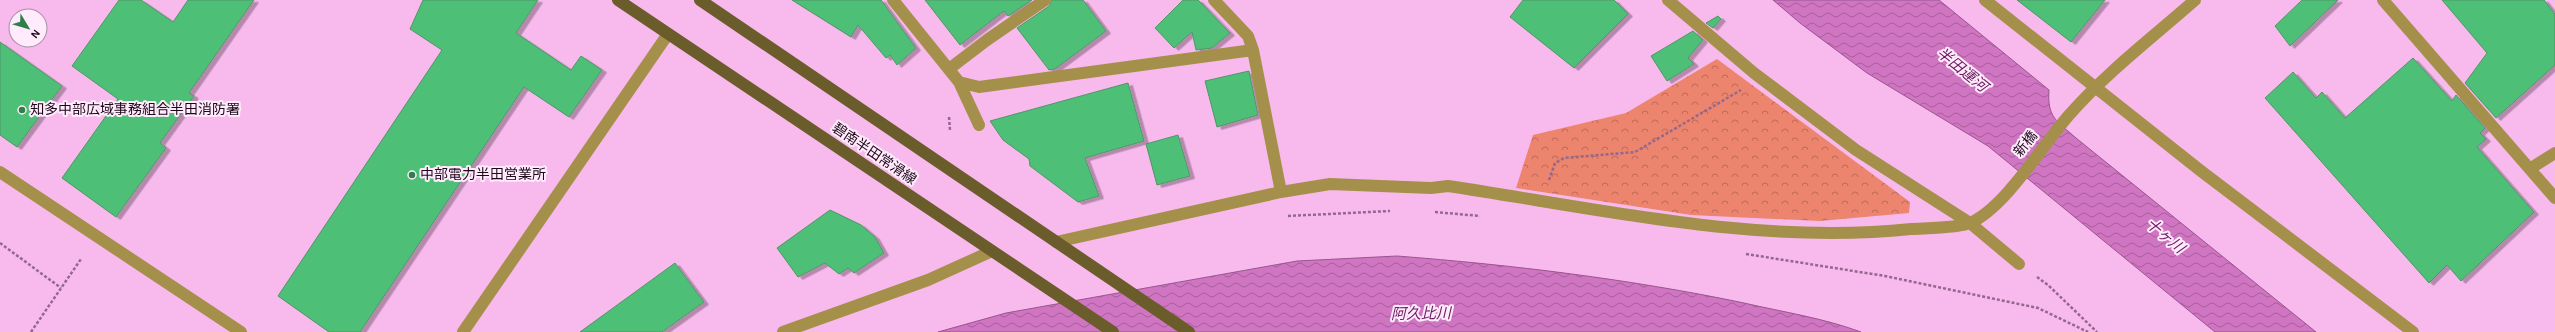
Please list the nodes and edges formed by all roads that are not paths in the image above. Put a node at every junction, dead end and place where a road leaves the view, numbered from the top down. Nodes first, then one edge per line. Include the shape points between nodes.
1 (618, 0) edge
2 (700, 0) edge
3 (893, 0) edge
4 (1045, 0) edge
5 (1214, 0) edge
6 (1668, 0) edge
7 (1985, 0) edge
8 (2195, 0) edge
9 (2387, 2) edge
10 (668, 34) junction
11 (1253, 50) junction
12 (949, 69) junction
13 (959, 82) junction
14 (2095, 88) junction
15 (979, 125) dead end
16 (2555, 153) edge
17 (2531, 168) junction
18 (0, 172) edge
19 (1281, 192) junction
20 (2555, 198) edge
21 (1970, 223) junction
22 (1056, 242) junction
23 (992, 251) junction
24 (2019, 264) road end
25 (241, 332) edge
26 (463, 332) edge
27 (783, 332) edge
28 (1113, 332) edge
29 (1189, 332) edge
30 (2413, 332) edge

1 - 10 main road, 碧南半田常滑線
2 - 22 main road, 碧南半田常滑線
3 - 12 street
4 - 12 street
5 - 11 street via 1248,36
6 - 21 street via 1754,73 1856,150
7 - 14 street
8 - 14 street, 新橋
9 - 17 street
10 - 23 main road, 碧南半田常滑線
10 - 26 street
11 - 13 street via 979,87
11 - 19 street
12 - 13 street
13 - 15 street
14 - 21 street, 新橋 via 2070,114 1993,207
14 - 30 street
16 - 17 street
17 - 20 street
18 - 25 street
19 - 21 street via 1330,184 1431,188 1448,186 1693,225 1815,234 1896,231
19 - 22 street
21 - 24 street
22 - 29 main road, 碧南半田常滑線
23 - 27 street via 928,280
23 - 28 main road, 碧南半田常滑線

